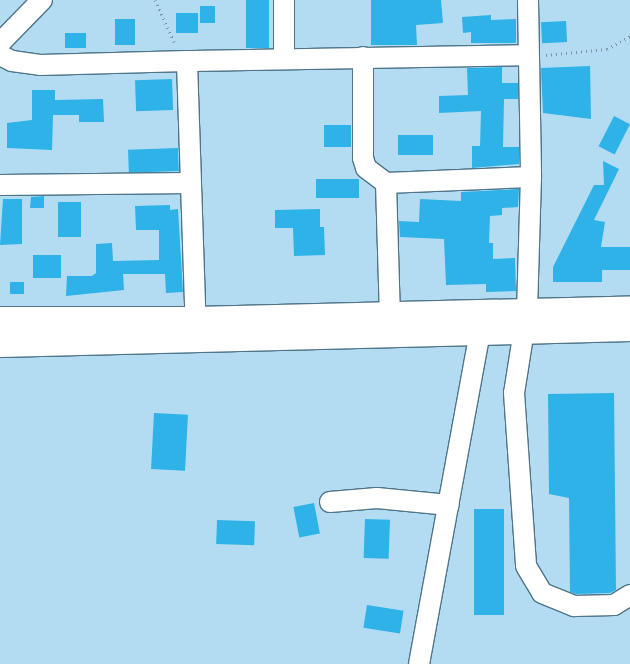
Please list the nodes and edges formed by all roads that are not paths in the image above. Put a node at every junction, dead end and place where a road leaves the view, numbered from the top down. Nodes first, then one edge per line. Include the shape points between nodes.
1 (42, 0) edge
2 (284, 0) edge
3 (528, 0) edge
4 (0, 43) edge
5 (0, 55) edge
6 (528, 56) junction
7 (363, 57) junction
8 (284, 58) junction
9 (187, 60) junction
10 (530, 177) junction
11 (190, 183) junction
12 (386, 183) junction
13 (0, 185) edge
14 (630, 308) edge
15 (390, 314) junction
16 (0, 319) edge
17 (524, 321) junction
18 (630, 328) edge
19 (196, 329) junction
20 (480, 333) junction
21 (0, 344) edge
22 (330, 502) dead end
23 (449, 506) junction
24 (630, 595) edge
25 (419, 664) edge

1 - 4 street
2 - 8 street
3 - 6 street
5 - 9 street via 12,61 40,65
6 - 7 street
6 - 10 street
7 - 8 street
7 - 12 street via 363,158 366,168
8 - 9 street
9 - 11 street
10 - 12 street
10 - 17 street
11 - 13 street
11 - 19 street
12 - 15 street
14 - 17 main road
15 - 17 main road
15 - 19 main road
16 - 19 main road
17 - 18 main road
17 - 20 main road
17 - 24 street via 514,392 526,566 542,593 574,606 614,605
19 - 20 main road
19 - 21 main road
20 - 23 street
22 - 23 street via 377,498
23 - 25 street

